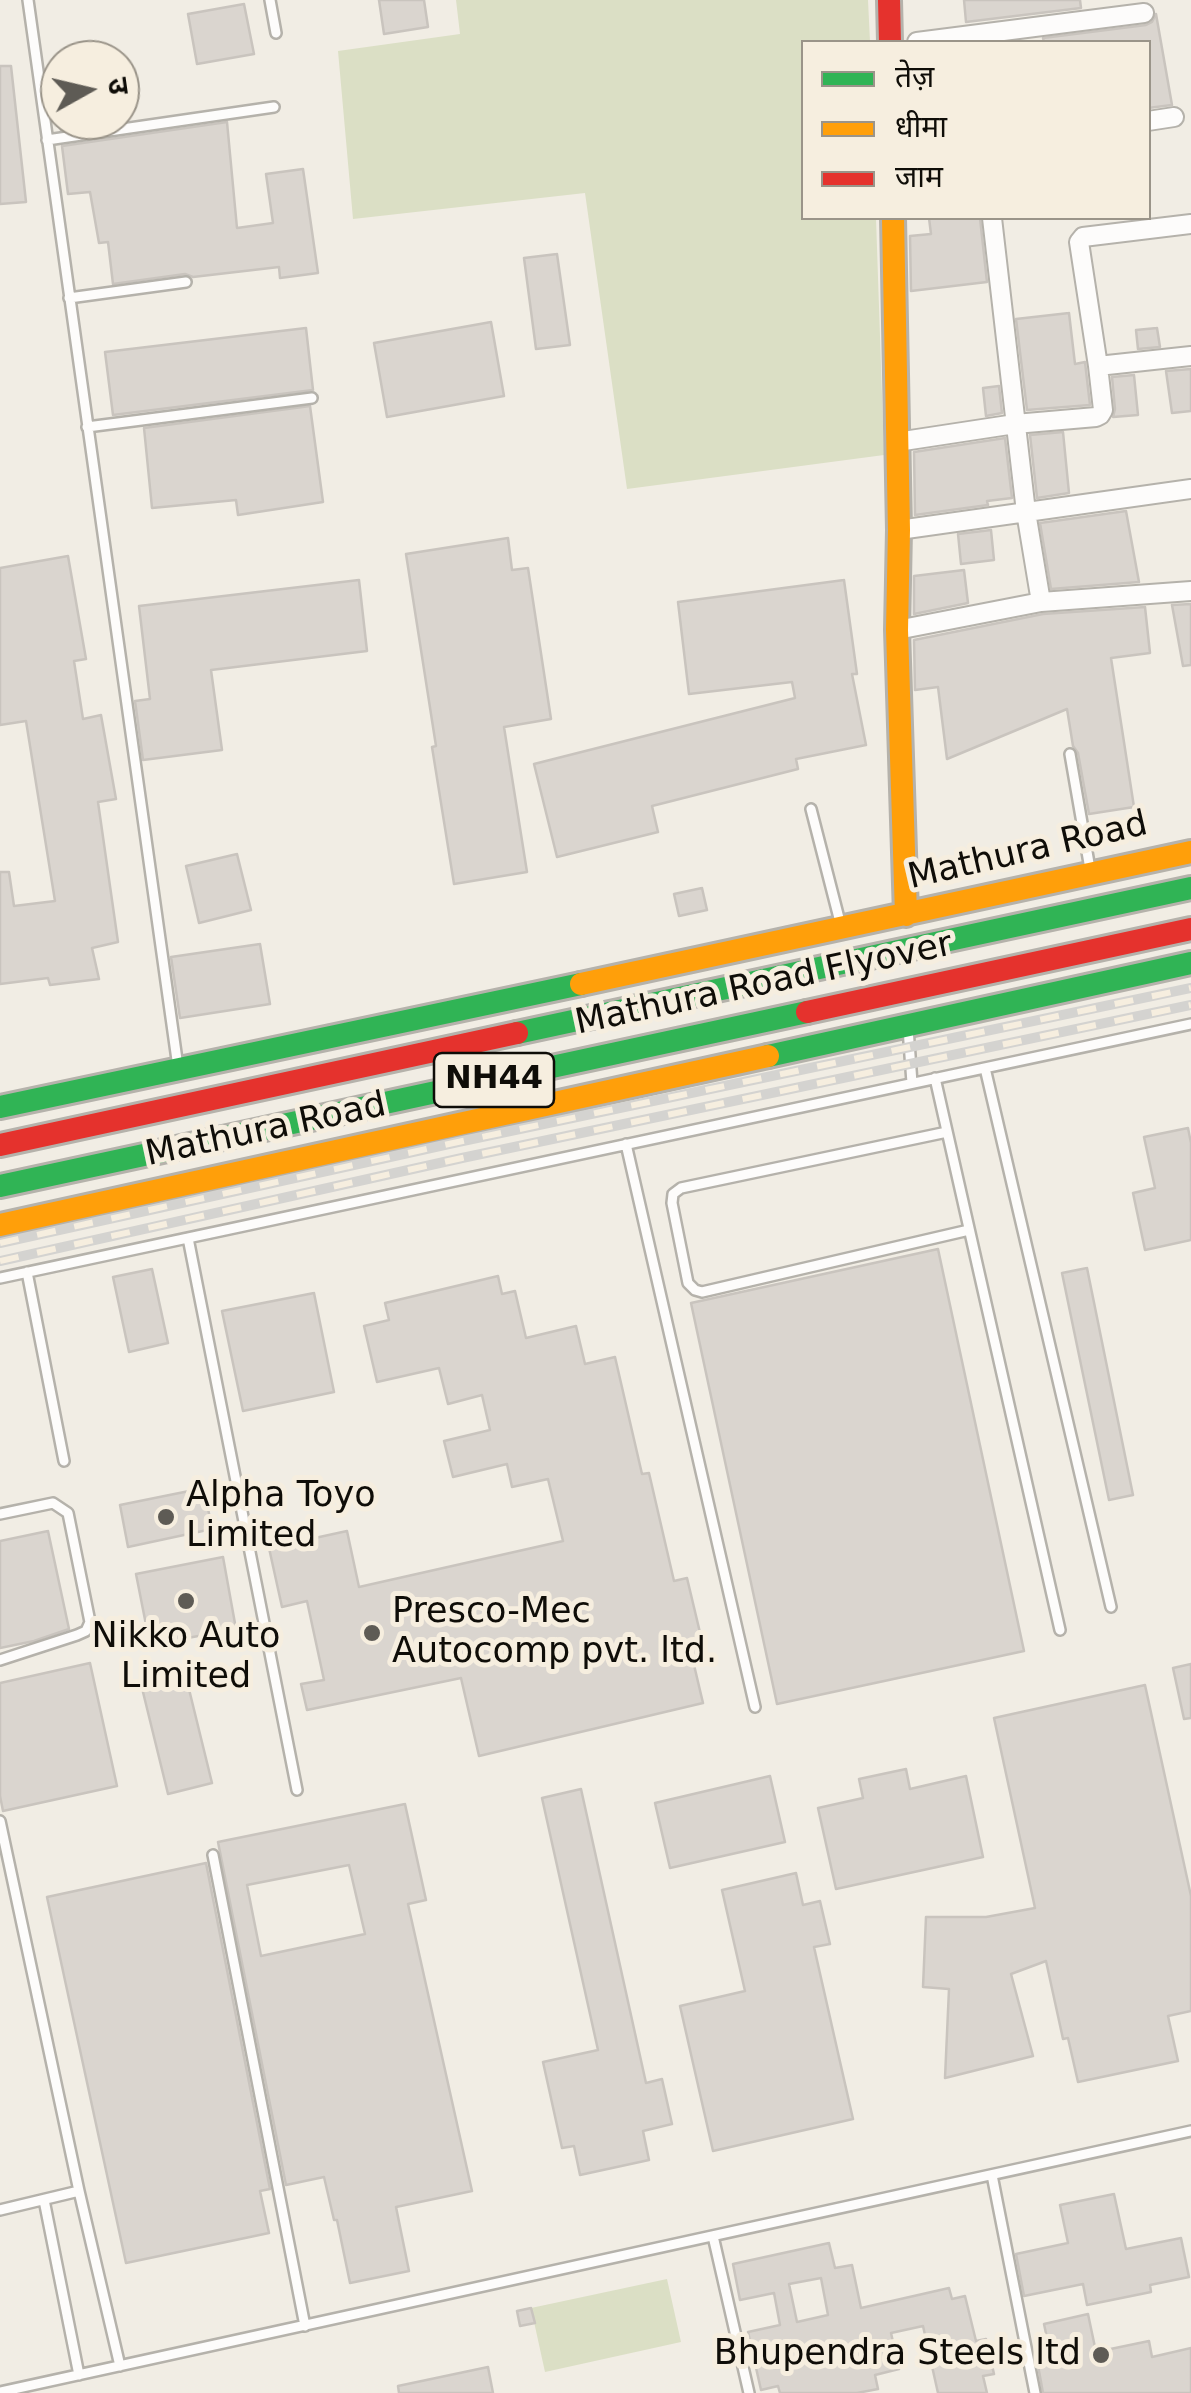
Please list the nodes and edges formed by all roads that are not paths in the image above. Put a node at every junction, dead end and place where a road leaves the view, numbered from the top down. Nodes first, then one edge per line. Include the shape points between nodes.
1 (28, 0) edge
2 (270, 0) edge
3 (889, 0) edge
4 (1144, 13) dead end
5 (276, 33) dead end
6 (890, 40) edge
7 (933, 40) edge
8 (40, 88) edge
9 (274, 107) dead end
10 (1174, 117) dead end
11 (1151, 121) edge
12 (140, 126) edge
13 (47, 140) edge
14 (893, 220) edge
15 (992, 220) edge
16 (1191, 224) edge
17 (186, 282) dead end
18 (69, 298) junction
19 (1191, 356) edge
20 (1098, 366) junction
21 (312, 398) dead end
22 (1016, 424) junction
23 (87, 427) junction
24 (897, 442) junction
25 (1191, 489) edge
26 (1026, 512) junction
27 (899, 530) junction
28 (1191, 591) edge
29 (1041, 602) junction
30 (896, 630) junction
31 (1070, 754) dead end
32 (811, 808) dead end
33 (1191, 852) edge
34 (1091, 874) junction
35 (1191, 888) edge
36 (906, 915) junction
37 (842, 929) junction
38 (1191, 929) edge
39 (1191, 963) edge
40 (1191, 1024) edge
41 (908, 1025) junction
42 (985, 1068) junction
43 (178, 1070) junction
44 (935, 1078) junction
45 (912, 1084) junction
46 (0, 1107) edge
47 (947, 1132) junction
48 (626, 1144) junction
49 (0, 1145) edge
50 (0, 1186) edge
51 (0, 1225) edge
52 (970, 1230) junction
53 (188, 1238) junction
54 (27, 1272) junction
55 (0, 1278) edge
56 (64, 1461) dead end
57 (0, 1514) edge
58 (1111, 1607) dead end
59 (1060, 1630) dead end
60 (0, 1660) edge
61 (755, 1707) dead end
62 (297, 1790) dead end
63 (0, 1821) edge
64 (213, 1855) dead end
65 (12, 1870) junction
66 (0, 1872) edge
67 (1191, 2132) edge
68 (992, 2175) junction
69 (80, 2192) junction
70 (44, 2200) junction
71 (0, 2210) edge
72 (713, 2236) junction
73 (306, 2326) junction
74 (120, 2366) junction
75 (79, 2375) junction
76 (0, 2392) edge
77 (749, 2393) edge
78 (1035, 2393) edge

1 - 8 lane
2 - 5 lane
3 - 6 main road
4 - 7 street
9 - 12 lane
10 - 11 street
13 - 18 lane
14 - 24 main road
15 - 22 street
16 - 20 street via 1079,242
17 - 18 lane
18 - 23 lane
19 - 20 street
20 - 22 street via 1100,415
21 - 23 lane
22 - 24 street
22 - 26 street
23 - 43 lane
24 - 27 main road
25 - 26 street
26 - 27 street
26 - 29 street
27 - 30 main road
28 - 29 street
29 - 30 street
30 - 36 main road
31 - 34 lane
32 - 37 lane
33 - 34 main road, Mathura Road
34 - 36 main road, Mathura Road
35 - 49 main road, Mathura Road Flyover / NH44
36 - 37 main road, Mathura Road
37 - 43 main road, Mathura Road
38 - 50 main road, Mathura Road Flyover / NH44
39 - 41 main road, Mathura Road
40 - 42 lane
41 - 45 lane
41 - 51 main road, Mathura Road
42 - 44 lane
42 - 58 lane
43 - 46 main road, Mathura Road
44 - 45 lane
44 - 47 lane
45 - 48 lane
47 - 52 lane
47 - 52 lane via 680,1188 672,1203 688,1283 702,1292
48 - 53 lane
48 - 61 lane
52 - 59 lane
53 - 54 lane
53 - 62 lane
54 - 55 lane
54 - 56 lane
57 - 60 lane via 53,1503 68,1514 90,1622 77,1635
63 - 65 lane
64 - 73 lane
65 - 66 lane
65 - 69 lane
67 - 68 lane
68 - 72 lane
68 - 78 lane
69 - 70 lane
69 - 74 lane
70 - 71 lane
70 - 75 lane
72 - 73 lane
72 - 77 lane
73 - 74 lane
74 - 75 lane
75 - 76 lane

